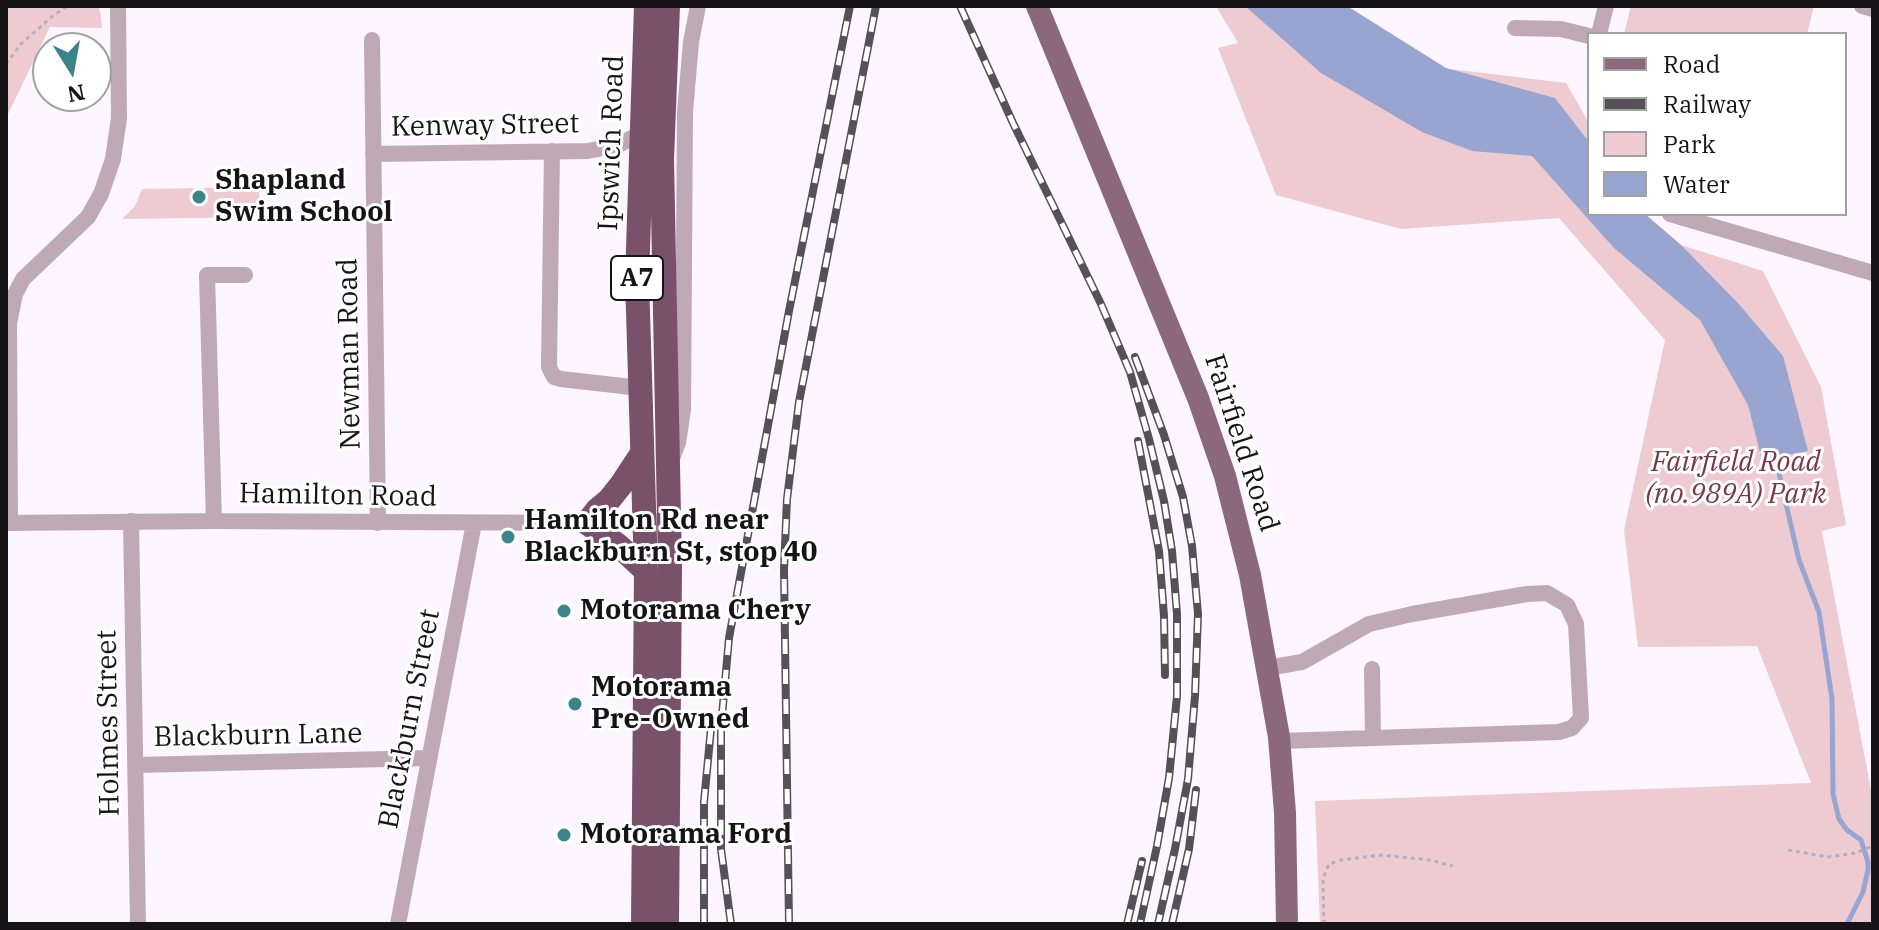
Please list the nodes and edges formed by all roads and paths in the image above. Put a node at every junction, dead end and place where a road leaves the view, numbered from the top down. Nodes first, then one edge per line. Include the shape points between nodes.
1 (68, 6) edge
2 (118, 6) edge
3 (630, 6) edge
4 (646, 6) edge
5 (668, 6) edge
6 (698, 6) edge
7 (1037, 6) edge
8 (1606, 6) edge
9 (1862, 6) edge
10 (1873, 9) edge
11 (1515, 28) dead end
12 (1600, 32) edge
13 (645, 36) junction
14 (1587, 36) edge
15 (372, 40) dead end
16 (6, 64) edge
17 (642, 133) junction
18 (552, 151) junction
19 (373, 154) junction
20 (1677, 216) edge
21 (1873, 273) edge
22 (245, 275) dead end
23 (640, 388) junction
24 (642, 453) junction
25 (668, 466) junction
26 (669, 519) junction
27 (645, 520) junction
28 (131, 521) junction
29 (214, 521) junction
30 (8, 523) edge
31 (378, 523) junction
32 (474, 523) junction
33 (587, 523) junction
34 (646, 571) junction
35 (1267, 668) junction
36 (1372, 669) dead end
37 (1373, 738) junction
38 (1280, 741) junction
39 (429, 758) junction
40 (136, 765) junction
41 (1873, 846) edge
42 (1788, 850) dead end
43 (1453, 866) dead end
44 (138, 924) edge
45 (398, 924) edge
46 (643, 924) edge
47 (667, 924) edge
48 (1287, 924) edge
49 (1324, 924) edge

1 - 16 path via 21,44
2 - 30 street via 119,118 101,194 88,217 23,279 15,294 9,324
3 - 13 highway
4 - 13 highway, A7
5 - 25 highway, Ipswich Road / A7 via 662,186
6 - 25 street, Ipswich Road via 685,112 683,410
7 - 35 main road, Fairfield Road via 1212,437 1244,543
8 - 12 street
9 - 10 street
11 - 14 street
13 - 17 highway, Ipswich Road / A7
15 - 19 street, Newman Road
17 - 18 street, Kenway Street via 608,149
17 - 23 highway, Ipswich Road / A7
18 - 19 street, Kenway Street
18 - 23 street via 549,367 561,379
19 - 31 street, Newman Road
20 - 21 street
22 - 29 street via 207,275
23 - 24 highway, Ipswich Road / A7
24 - 27 highway, Ipswich Road / A7
24 - 33 highway
25 - 26 highway, Ipswich Road / A7
26 - 27 street, Hamilton Road
26 - 47 highway, Ipswich Road / A7
27 - 33 street, Hamilton Road
27 - 34 highway, Ipswich Road / A7
28 - 29 street, Hamilton Road
28 - 30 street, Hamilton Road
28 - 40 street, Holmes Street
29 - 31 street, Hamilton Road
31 - 32 street, Hamilton Road
32 - 33 street, Hamilton Road
32 - 39 street, Blackburn Street
33 - 34 highway
34 - 46 highway, Ipswich Road / A7
35 - 37 street via 1302,662 1369,624 1412,614 1527,594 1547,593 1567,605 1576,624 1581,718 1572,728
35 - 38 main road, Fairfield Road
36 - 37 street
37 - 38 street
38 - 48 main road, Fairfield Road
39 - 40 street, Blackburn Lane
39 - 45 street, Blackburn Street
40 - 44 street, Holmes Street
41 - 42 path via 1828,857
43 - 49 path via 1380,855 1329,864 1323,878

